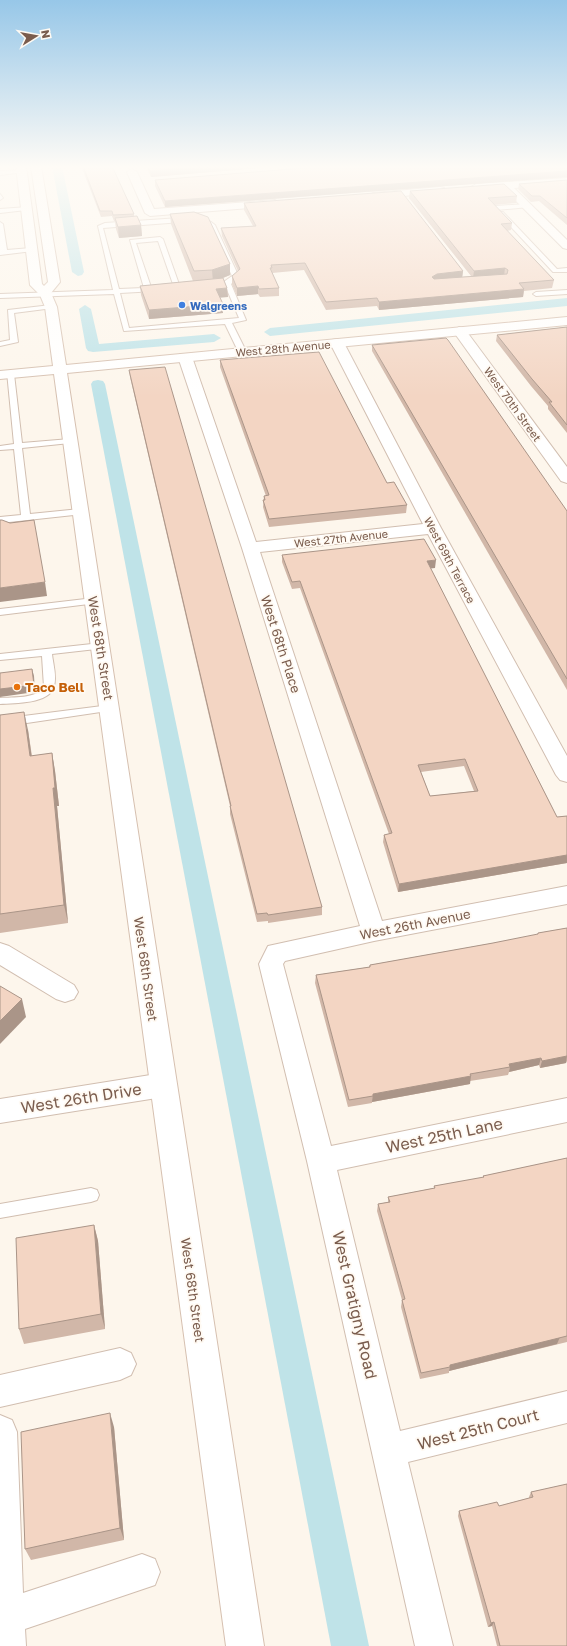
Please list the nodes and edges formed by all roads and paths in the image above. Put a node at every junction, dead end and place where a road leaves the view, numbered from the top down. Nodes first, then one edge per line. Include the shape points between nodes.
1 (30, 243) edge
2 (48, 243) edge
3 (104, 243) edge
4 (133, 243) edge
5 (161, 243) edge
6 (221, 243) edge
7 (529, 243) edge
8 (31, 250) junction
9 (2, 252) edge
10 (567, 270) edge
11 (227, 283) junction
12 (200, 285) edge
13 (184, 286) edge
14 (114, 288) junction
15 (170, 288) junction
16 (148, 289) junction
17 (567, 292) edge
18 (45, 293) junction
19 (536, 294) edge
20 (0, 296) edge
21 (51, 307) junction
22 (227, 321) junction
23 (567, 321) edge
24 (459, 331) junction
25 (337, 343) junction
26 (0, 344) edge
27 (242, 352) junction
28 (185, 357) junction
29 (60, 368) junction
30 (5, 374) edge
31 (70, 441) junction
32 (18, 446) junction
33 (0, 448) edge
34 (567, 478) edge
35 (80, 512) junction
36 (26, 517) junction
37 (0, 520) edge
38 (433, 528) junction
39 (250, 548) junction
40 (94, 601) junction
41 (0, 612) edge
42 (101, 646) junction
43 (47, 652) junction
44 (0, 657) edge
45 (0, 701) edge
46 (110, 708) junction
47 (0, 723) edge
48 (567, 775) edge
49 (567, 896) edge
50 (374, 932) junction
51 (0, 953) edge
52 (271, 964) joint
53 (64, 992) dead end
54 (163, 1085) junction
55 (567, 1110) edge
56 (0, 1111) edge
57 (321, 1161) junction
58 (91, 1195) dead end
59 (0, 1211) edge
60 (120, 1364) dead end
61 (0, 1391) edge
62 (567, 1407) edge
63 (0, 1432) edge
64 (390, 1450) junction
65 (142, 1572) dead end
66 (4, 1627) edge
67 (245, 1646) edge
68 (434, 1646) edge

1 - 8 street, West 68th Street
2 - 18 street via 54,282
3 - 14 lane
4 - 16 lane
5 - 15 lane
6 - 11 lane via 236,277
7 - 10 lane via 555,271
8 - 9 lane
8 - 18 street, West 68th Street via 36,285
11 - 12 lane
11 - 22 lane via 243,320
13 - 15 lane
14 - 16 lane
14 - 18 lane via 64,295
14 - 22 lane via 126,330
15 - 16 lane
17 - 19 lane
18 - 20 lane
18 - 21 street, West 68th Street
21 - 26 lane via 10,311 9,324 14,342
21 - 29 street, West 68th Street
22 - 27 lane
23 - 24 street, West 28th Avenue
24 - 25 street, West 28th Avenue
24 - 34 street, West 70th Street
25 - 27 street, West 28th Avenue
25 - 38 street, West 69th Terrace
27 - 28 street, West 28th Avenue
28 - 29 street, West 28th Avenue
28 - 39 street, West 68th Place
29 - 30 street, West 28th Avenue
29 - 31 street, West 68th Street
30 - 32 lane
31 - 32 lane
31 - 35 street, West 68th Street
32 - 33 lane
32 - 36 lane
35 - 36 lane
35 - 40 street, West 68th Street
36 - 37 lane
38 - 39 street, West 27th Avenue
38 - 48 street, West 69th Terrace
39 - 50 street, West 68th Place
40 - 41 lane
40 - 42 street, West 68th Street
42 - 43 lane
42 - 46 street, West 68th Street
43 - 44 lane
43 - 45 lane via 49,687 46,693
46 - 47 lane
46 - 54 street, West 68th Street
49 - 50 street, West 26th Avenue
50 - 52 street, West 26th Avenue via 277,953
51 - 53 street
52 - 57 street, West Gratigny Road
54 - 56 street, West 26th Drive
54 - 67 street, West 68th Street
55 - 57 street, West 25th Lane
57 - 64 street, West Gratigny Road
58 - 59 lane
60 - 61 street
62 - 64 street, West 25th Court
63 - 66 street
64 - 68 street, West Gratigny Road
65 - 66 street

